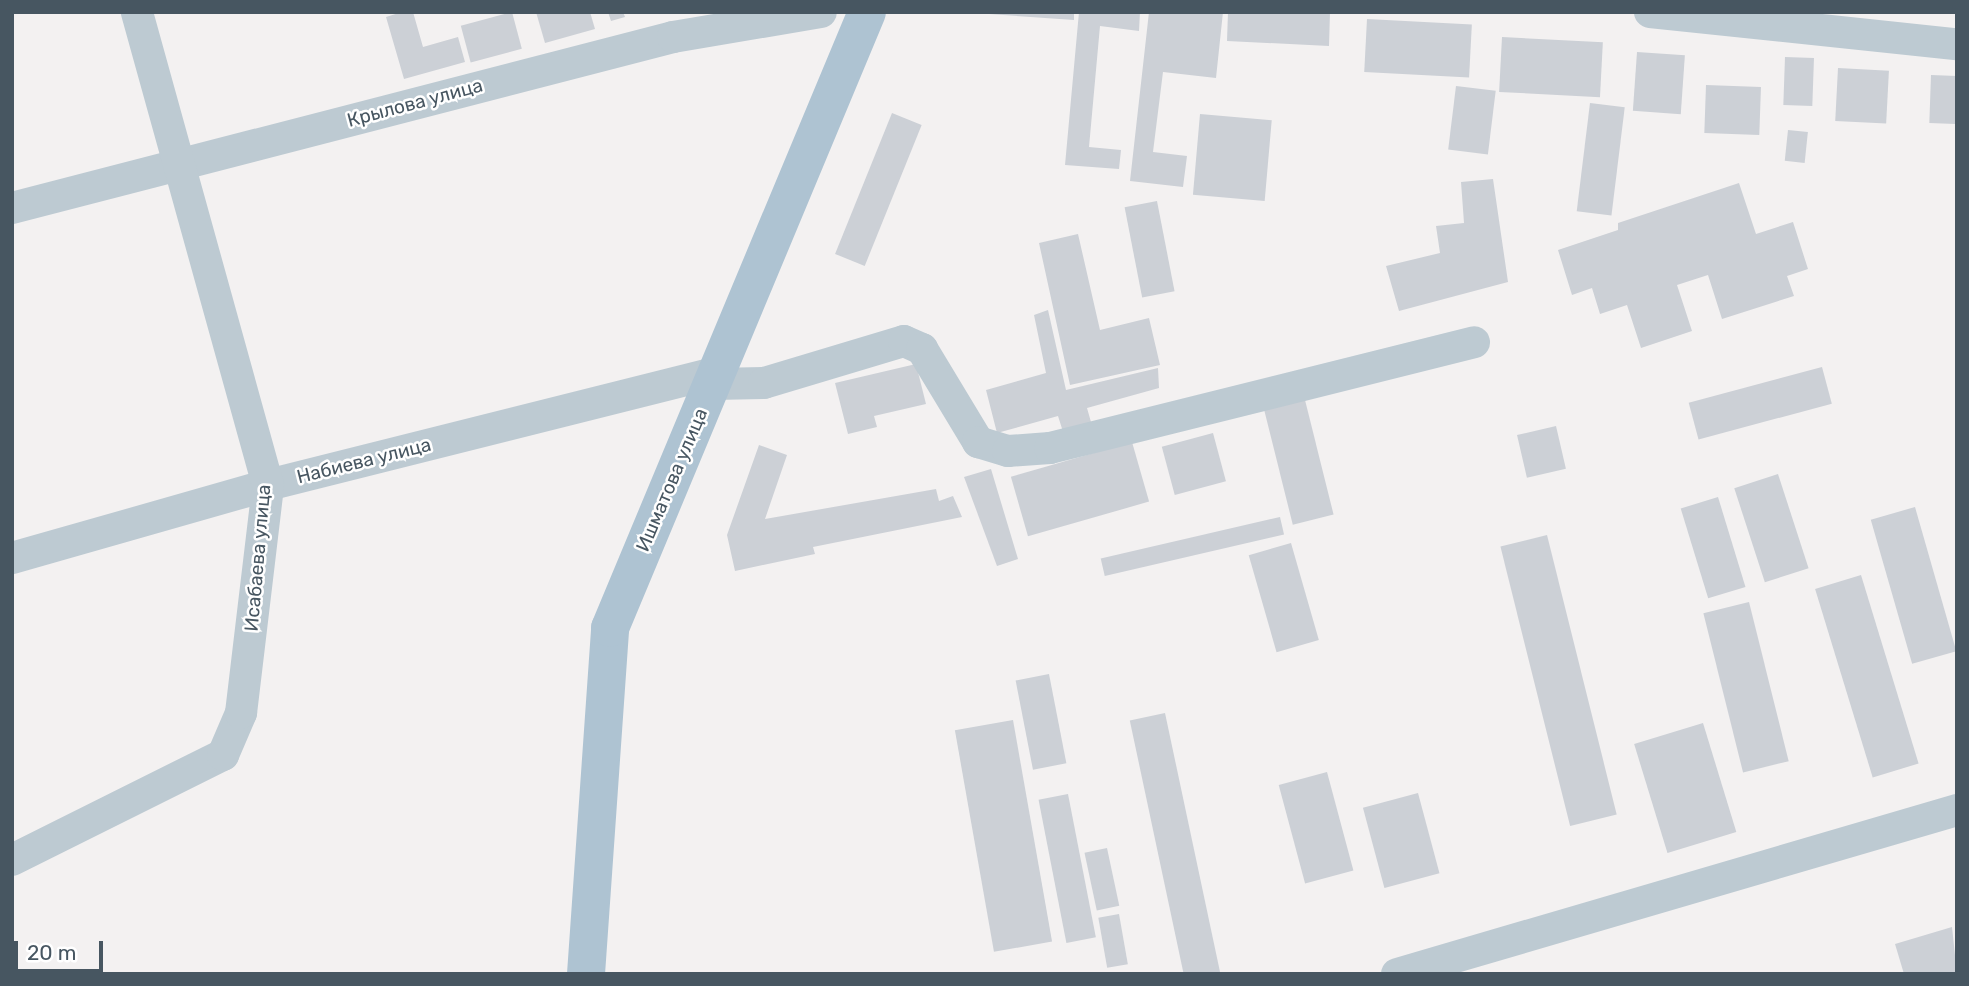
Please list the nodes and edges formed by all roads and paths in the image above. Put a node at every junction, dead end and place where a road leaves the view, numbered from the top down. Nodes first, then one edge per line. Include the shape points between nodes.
1 (137, 12) edge
2 (821, 12) edge
3 (867, 12) edge
4 (1650, 12) edge
5 (1957, 44) edge
6 (178, 165) junction
7 (12, 208) edge
8 (1474, 342) dead end
9 (715, 378) junction
10 (268, 485) junction
11 (12, 558) edge
12 (1957, 810) edge
13 (12, 860) edge
14 (586, 974) edge
15 (1397, 974) edge

1 - 6 street, Исабаева улица
2 - 6 street, Крылова улица via 673,37
3 - 9 main road, Ишматова улица
4 - 5 street
6 - 7 street, Крылова улица
6 - 10 street, Исабаева улица
8 - 9 street, Набиева улица via 1050,448 1008,451 978,443 922,349 904,341 764,383
9 - 10 street, Набиева улица
9 - 14 main road, Ишматова улица via 610,628
10 - 11 street, Набиева улица
10 - 13 street, Исабаева улица via 241,713 223,755
12 - 15 street

